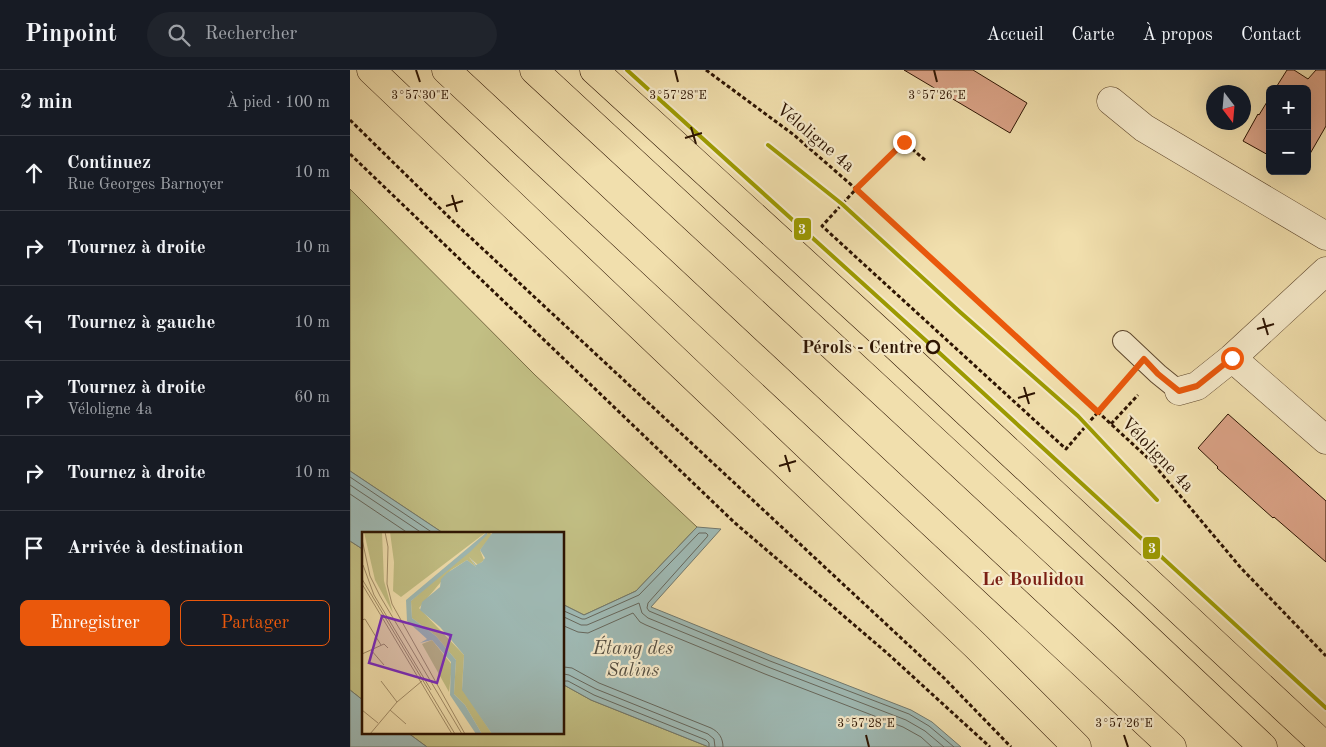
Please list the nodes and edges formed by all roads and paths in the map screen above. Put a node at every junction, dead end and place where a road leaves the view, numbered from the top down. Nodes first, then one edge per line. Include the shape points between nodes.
1 (371, 70) edge
2 (446, 70) edge
3 (534, 70) edge
4 (594, 70) edge
5 (706, 70) edge
6 (1111, 101) dead end
7 (350, 120) edge
8 (350, 154) edge
9 (925, 160) dead end
10 (856, 189) junction
11 (1326, 236) edge
12 (1326, 271) edge
13 (1123, 341) dead end
14 (1232, 358) junction
15 (1144, 359) junction
16 (1179, 391) joint
17 (1098, 412) junction
18 (1326, 440) edge
19 (1326, 656) edge
20 (990, 747) edge
21 (1011, 747) edge
22 (1077, 747) edge
23 (1172, 747) edge
24 (1263, 747) edge
25 (1326, 747) edge

1 - 22 main road via 955,625
2 - 23 main road
3 - 24 main road
4 - 25 main road
5 - 10 path, Véloligne 4a via 794,135
6 - 11 street via 1144,128
7 - 21 path via 456,224 944,678
8 - 20 path via 734,524 887,653
9 - 10 path via 904,142
10 - 17 path, Véloligne 4a
10 - 17 path via 822,226 829,233 1066,449
12 - 14 street
13 - 15 lane
14 - 16 street via 1197,386
14 - 18 street
15 - 16 lane
15 - 17 path
17 - 19 path, Véloligne 4a via 1150,460 1241,568

